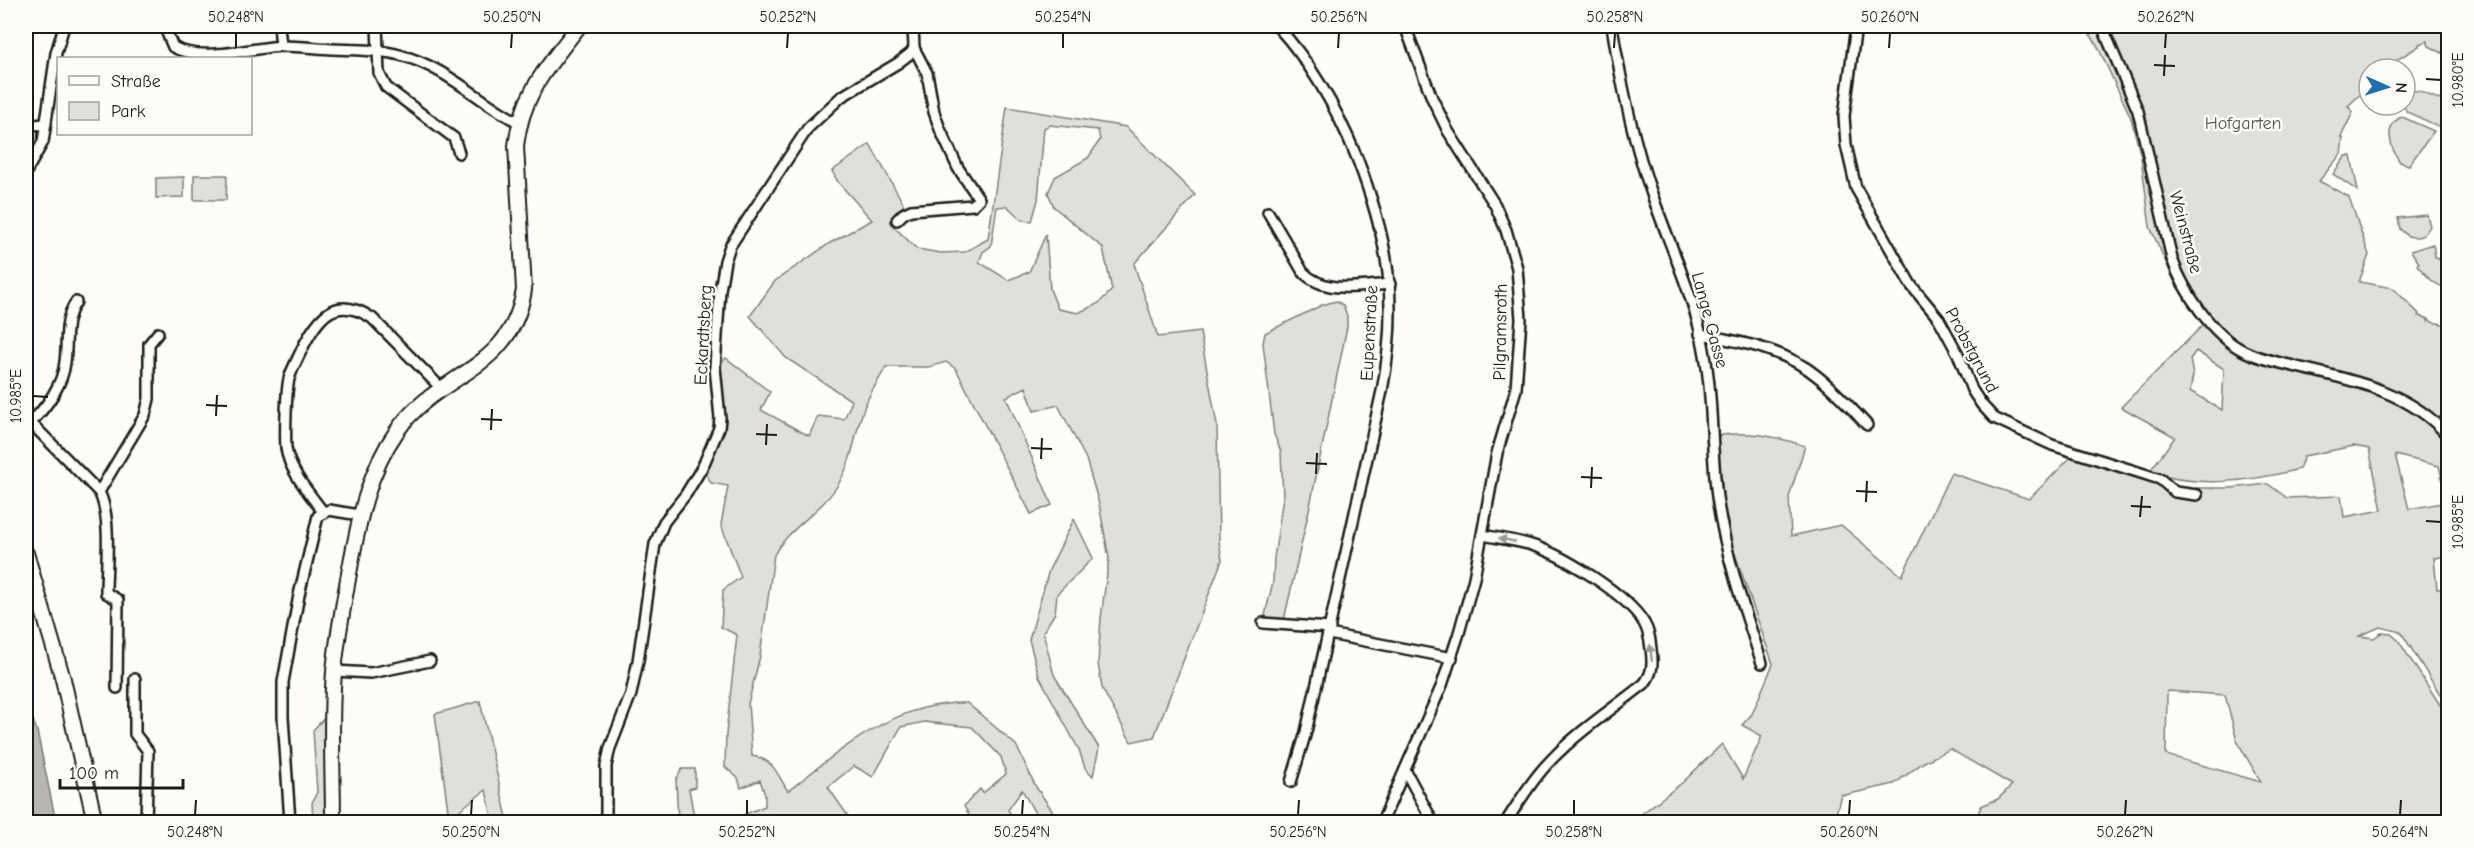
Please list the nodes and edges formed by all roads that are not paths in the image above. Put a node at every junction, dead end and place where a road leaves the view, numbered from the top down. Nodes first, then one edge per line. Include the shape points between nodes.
1 (64, 26) edge
2 (164, 26) edge
3 (279, 26) edge
4 (377, 26) edge
5 (579, 26) edge
6 (913, 26) edge
7 (1277, 26) edge
8 (1405, 26) edge
9 (1612, 26) edge
10 (1856, 26) edge
11 (2102, 26) edge
12 (281, 46) junction
13 (914, 48) junction
14 (377, 51) junction
15 (518, 122) junction
16 (26, 123) edge
17 (46, 124) junction
18 (459, 153) dead end
19 (26, 172) edge
20 (1268, 212) dead end
21 (897, 220) dead end
22 (1390, 284) junction
23 (76, 302) dead end
24 (158, 333) dead end
25 (1700, 334) junction
26 (441, 388) junction
27 (28, 421) edge
28 (1867, 425) dead end
29 (2448, 436) edge
30 (99, 492) junction
31 (2197, 495) dead end
32 (322, 512) junction
33 (359, 515) junction
34 (1483, 535) junction
35 (26, 553) edge
36 (1263, 623) dead end
37 (1329, 631) junction
38 (1452, 658) junction
39 (430, 661) dead end
40 (1762, 663) dead end
41 (334, 671) junction
42 (135, 679) dead end
43 (117, 688) dead end
44 (1405, 770) junction
45 (1291, 783) dead end
46 (95, 822) edge
47 (147, 822) edge
48 (290, 822) edge
49 (333, 822) edge
50 (606, 822) edge
51 (1382, 822) edge
52 (1433, 822) edge
53 (1506, 822) edge

1 - 17 street
2 - 12 street via 173,47 195,53
3 - 12 street
4 - 14 street
5 - 15 street via 541,75
6 - 13 street
7 - 22 street, Eupenstraße via 1323,86 1341,120 1376,209
8 - 34 street, Pilgramsroth via 1448,131 1495,205 1517,268 1521,310 1517,381 1493,473
9 - 25 street, Lange Gasse via 1643,170
10 - 31 street, Probstgrund via 1844,116 1856,188 1911,285 1939,319 1982,405 1994,418 2052,445 2160,479 2175,492
11 - 29 street, Weinstraße via 2138,111 2179,279 2209,320 2243,351 2389,393 2413,406
12 - 14 street
13 - 21 street via 927,73 940,129 958,168 979,199 973,205 911,210
13 - 50 street, Eckardtsberg via 898,63 841,97 808,128 730,246 720,290 714,367 719,428 703,466 664,522 656,544 631,694 606,766
14 - 15 street via 427,64
14 - 18 street via 379,74 386,87 454,138
15 - 26 street via 516,146 524,264 521,305 511,332 492,355
16 - 17 street
17 - 19 street via 37,154
20 - 22 street via 1310,280 1333,287
22 - 37 street, Eupenstraße via 1386,371
23 - 27 street via 67,322 63,375 40,413
24 - 30 street via 149,344 149,399 145,415
25 - 28 street via 1763,348 1802,366
25 - 40 street, Lange Gasse via 1711,388 1714,468 1722,528
26 - 32 street via 361,311 337,309 315,323 289,380 286,447 288,459
26 - 33 street via 414,409 397,431 375,471
27 - 30 street
30 - 43 street via 105,506 106,593 118,600
32 - 33 street via 337,510
32 - 48 street via 315,520 284,682
33 - 41 street
34 - 38 street, Pilgramsroth
53 -> 34 street via 1553,757 1648,679 1653,663 1648,630 1628,603 1585,572 1543,550
35 - 46 street via 60,667
36 - 37 street
37 - 38 street
37 - 45 street, Eupenstraße
38 - 44 street, Pilgramsroth
39 - 41 street via 371,673
41 - 49 street
42 - 47 street via 135,734 148,751
44 - 51 street, Pilgramsroth
44 - 52 street

